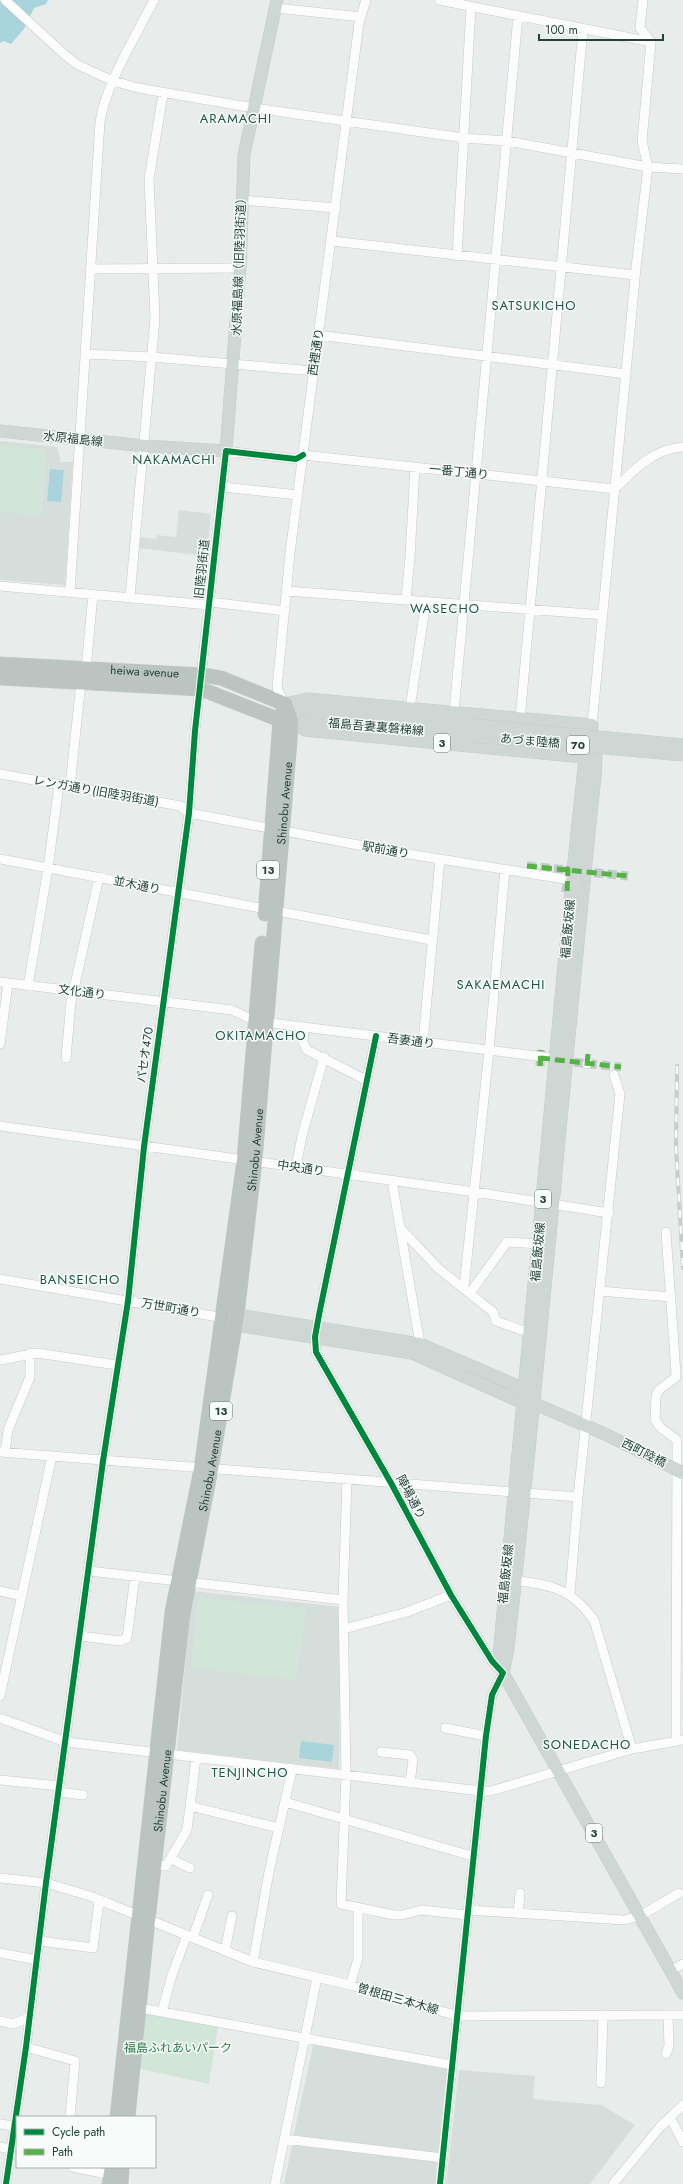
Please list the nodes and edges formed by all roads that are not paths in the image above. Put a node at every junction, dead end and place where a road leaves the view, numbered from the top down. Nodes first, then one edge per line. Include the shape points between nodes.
1 (5, 0) edge
2 (154, 0) edge
3 (366, 0) edge
4 (439, 0) edge
5 (643, 0) edge
6 (277, 4) edge
7 (467, 4) edge
8 (518, 16) junction
9 (361, 17) junction
10 (583, 29) junction
11 (651, 42) junction
12 (113, 81) junction
13 (163, 94) junction
14 (254, 108) junction
15 (346, 120) junction
16 (464, 138) junction
17 (507, 141) junction
18 (571, 152) junction
19 (648, 167) junction
20 (683, 169) edge
21 (241, 200) junction
22 (336, 208) junction
23 (332, 241) junction
24 (457, 256) junction
25 (494, 259) junction
26 (561, 267) junction
27 (154, 268) junction
28 (240, 268) junction
29 (90, 269) junction
30 (635, 275) junction
31 (318, 335) junction
32 (85, 354) junction
33 (485, 356) junction
34 (152, 357) junction
35 (234, 363) junction
36 (552, 365) junction
37 (314, 370) junction
38 (626, 374) junction
39 (0, 431) edge
40 (80, 440) junction
41 (145, 446) junction
42 (683, 447) edge
43 (226, 451) junction
44 (303, 455) junction
45 (415, 467) junction
46 (476, 474) junction
47 (542, 481) junction
48 (222, 487) junction
49 (615, 489) junction
50 (298, 495) junction
51 (0, 586) edge
52 (287, 591) junction
53 (70, 592) junction
54 (93, 594) junction
55 (130, 597) junction
56 (406, 599) junction
57 (426, 601) junction
58 (209, 603) junction
59 (464, 604) junction
60 (529, 609) junction
61 (285, 611) junction
62 (603, 615) junction
63 (0, 664) edge
64 (86, 669) junction
65 (0, 678) edge
66 (81, 682) junction
67 (202, 682) junction
68 (285, 704) junction
69 (410, 708) junction
70 (454, 712) junction
71 (520, 719) junction
72 (285, 720) junction
73 (592, 725) junction
74 (473, 730) junction
75 (683, 745) edge
76 (683, 755) edge
77 (591, 758) junction
78 (0, 774) edge
79 (59, 785) junction
80 (70, 786) junction
81 (189, 813) junction
82 (277, 829) junction
83 (0, 859) edge
84 (440, 859) junction
85 (48, 868) junction
86 (505, 869) junction
87 (99, 877) junction
88 (578, 881) junction
89 (178, 892) junction
90 (270, 910) junction
91 (432, 940) junction
92 (4, 983) edge
93 (28, 986) junction
94 (73, 991) junction
95 (163, 1001) junction
96 (260, 1022) junction
97 (304, 1028) junction
98 (376, 1036) junction
99 (422, 1042) junction
100 (0, 1044) edge
101 (489, 1051) junction
102 (324, 1057) junction
103 (66, 1058) dead end
104 (561, 1059) junction
105 (614, 1075) dead end
106 (366, 1080) junction
107 (0, 1126) edge
108 (144, 1147) junction
109 (250, 1160) junction
110 (296, 1167) junction
111 (348, 1174) junction
112 (392, 1181) junction
113 (475, 1192) junction
114 (548, 1202) junction
115 (609, 1213) junction
116 (402, 1230) junction
117 (666, 1232) dead end
118 (539, 1244) junction
119 (0, 1279) edge
120 (467, 1290) junction
121 (599, 1291) junction
122 (671, 1297) junction
123 (128, 1301) junction
124 (232, 1319) junction
125 (316, 1332) junction
126 (530, 1333) junction
127 (420, 1344) junction
128 (30, 1353) junction
129 (0, 1360) edge
130 (117, 1365) junction
131 (525, 1389) junction
132 (529, 1403) junction
133 (586, 1426) junction
134 (2, 1452) edge
135 (52, 1456) junction
136 (103, 1461) junction
137 (206, 1469) junction
138 (683, 1473) edge
139 (347, 1480) junction
140 (392, 1483) junction
141 (520, 1494) junction
142 (578, 1497) junction
143 (89, 1571) junction
144 (135, 1576) junction
145 (511, 1579) junction
146 (183, 1582) junction
147 (0, 1591) edge
148 (570, 1593) junction
149 (451, 1595) junction
150 (22, 1596) junction
151 (343, 1600) junction
152 (344, 1628) junction
153 (80, 1636) junction
154 (3, 1663) edge
155 (503, 1673) junction
156 (0, 1696) edge
157 (0, 1718) edge
158 (445, 1728) dead end
159 (486, 1736) junction
160 (679, 1740) edge
161 (66, 1742) junction
162 (632, 1749) junction
163 (381, 1752) dead end
164 (162, 1754) junction
165 (196, 1758) junction
166 (558, 1769) junction
167 (292, 1770) junction
168 (346, 1776) junction
169 (0, 1780) edge
170 (410, 1783) junction
171 (59, 1789) junction
172 (481, 1791) junction
173 (83, 1794) dead end
174 (285, 1802) junction
175 (190, 1806) junction
176 (343, 1821) junction
177 (279, 1828) junction
178 (472, 1856) junction
179 (171, 1860) junction
180 (155, 1865) junction
181 (190, 1868) dead end
182 (0, 1878) edge
183 (46, 1883) junction
184 (520, 1893) dead end
185 (679, 1893) dead end
186 (208, 1895) dead end
187 (99, 1901) junction
188 (358, 1907) junction
189 (467, 1912) junction
190 (518, 1914) junction
191 (232, 1916) dead end
192 (640, 1916) junction
193 (143, 1918) junction
194 (190, 1936) junction
195 (40, 1941) junction
196 (225, 1951) junction
197 (0, 1953) edge
198 (37, 1960) junction
199 (252, 1962) junction
200 (683, 1964) edge
201 (670, 1971) junction
202 (317, 1978) junction
203 (350, 1985) junction
204 (683, 1993) edge
205 (140, 2008) junction
206 (162, 2012) junction
207 (603, 2015) junction
208 (668, 2015) junction
209 (458, 2016) junction
210 (683, 2016) edge
211 (30, 2017) junction
212 (0, 2021) edge
213 (305, 2037) junction
214 (26, 2047) junction
215 (666, 2054) dead end
216 (452, 2065) junction
217 (601, 2083) dead end
218 (683, 2105) edge
219 (70, 2116) edge
220 (117, 2116) edge
221 (128, 2116) edge
222 (670, 2117) junction
223 (0, 2124) edge
224 (14, 2126) junction
225 (284, 2139) junction
226 (683, 2142) edge
227 (0, 2147) edge
228 (13, 2154) edge
229 (443, 2158) junction
230 (78, 2168) edge
231 (115, 2175) edge
232 (5, 2178) edge
233 (275, 2184) edge
234 (440, 2184) edge
235 (613, 2184) edge

1 - 12 street via 78,65
2 - 12 street
3 - 9 street, 西裡通り
4 - 7 street
5 - 11 street via 640,28
6 - 9 street
6 - 14 main road, 水原福島線（旧陸羽街道）
7 - 8 street
7 - 16 street
8 - 10 street
8 - 17 street
9 - 15 street, 西裡通り
10 - 11 street
10 - 18 street
11 - 19 street via 642,141
12 - 13 street
12 - 29 street via 100,122
13 - 14 street
13 - 27 street via 149,179
14 - 15 street
14 - 21 main road, 水原福島線（旧陸羽街道） via 245,147
15 - 16 street
15 - 22 street, 西裡通り
16 - 17 street
16 - 24 street
17 - 18 street
17 - 25 street
18 - 19 street
18 - 26 street
19 - 20 street
19 - 30 street
21 - 22 street
21 - 28 main road, 水原福島線（旧陸羽街道）
22 - 23 street, 西裡通り
23 - 24 street
23 - 31 street, 西裡通り
24 - 25 street
25 - 26 street
25 - 33 street
26 - 30 street
26 - 36 street
27 - 28 street
27 - 29 street
27 - 34 street via 156,305
28 - 35 main road, 水原福島線（旧陸羽街道）
29 - 32 street
30 - 38 street
31 - 33 street
31 - 37 street, 西裡通り
32 - 34 street
32 - 40 street
33 - 36 street
33 - 46 street
34 - 35 street
34 - 41 street
35 - 37 street
35 - 43 main road, 水原福島線（旧陸羽街道）
36 - 38 street
36 - 47 street
37 - 44 street, 西裡通り
38 - 49 street
39 - 40 main road, 水原福島線
40 - 41 main road, 水原福島線
40 - 53 street
41 - 43 main road
41 - 55 street
42 - 49 street via 663,450 651,457 633,470
43 - 44 street, 一番丁通り via 296,459
43 - 48 street, 旧陸羽街道
44 - 45 street, 一番丁通り
44 - 50 street, 西裡通り
45 - 46 street, 一番丁通り
45 - 56 street
46 - 47 street, 一番丁通り
46 - 59 street
47 - 49 street, 一番丁通り
47 - 60 street
48 - 50 street
48 - 58 street, 旧陸羽街道
49 - 62 street
50 - 52 street, 西裡通り
51 - 53 street
52 - 56 street
52 - 61 street, 西裡通り
53 - 54 street
54 - 55 street
54 - 64 street
55 - 58 street
56 - 57 street
57 - 59 street
57 - 69 street
58 - 61 street
58 - 67 street, 旧陸羽街道
59 - 60 street
59 - 70 street
60 - 62 street
60 - 71 street
61 - 68 street, 西裡通り via 277,688
62 - 73 street
63 - 64 highway, heiwa avenue
64 - 67 highway, heiwa avenue
65 - 66 highway, heiwa avenue
66 - 67 highway, heiwa avenue
66 - 80 street
67 - 68 highway, heiwa avenue via 221,678
67 - 72 highway, heiwa avenue
67 - 81 street, 旧陸羽街道 via 195,731
68 - 69 main road via 308,699
68 - 72 highway, Shinobu Avenue / 13
68 - 74 main road, 福島吾妻裏磐梯線 / 70 via 307,710
69 - 70 main road
70 - 71 main road
71 - 73 main road
72 - 74 main road, 福島吾妻裏磐梯線 / 70
72 - 77 main road, 3 via 305,730
72 - 82 highway, Shinobu Avenue / 13
73 - 77 main road, 福島飯坂線 / 3
74 - 75 main road, あづま陸橋 / 70, bridge
74 - 76 main road, あづま陸橋 / 70, bridge
77 - 88 main road, 福島飯坂線 / 3
78 - 79 street, レンガ通り(旧陸羽街道)
79 - 80 street, レンガ通り(旧陸羽街道)
79 - 85 street
80 - 81 street, レンガ通り(旧陸羽街道) via 181,806
81 - 82 street, 駅前通り
81 - 89 street, パセオ470
82 - 84 street, 駅前通り
82 - 90 highway, Shinobu Avenue / 13
83 - 85 street, 並木通り
84 - 86 street, 駅前通り
84 - 91 street
85 - 87 street, 並木通り
85 - 93 street
86 - 88 street, 駅前通り
86 - 101 street
87 - 89 street, 並木通り
87 - 94 street
88 - 104 main road, 福島飯坂線 / 3
89 - 90 street, 並木通り
89 - 95 street, パセオ470
90 - 91 street, 並木通り
90 - 96 highway, Shinobu Avenue / 13
91 - 99 street
92 - 93 street, 文化通り
92 - 100 street
93 - 94 street, 文化通り
94 - 95 street, 文化通り
94 - 103 street
95 - 96 street, 吾妻通り via 232,1010
95 - 108 street, パセオ470
96 - 97 street, 吾妻通り
96 - 109 highway, Shinobu Avenue / 13
97 - 98 street, 吾妻通り
97 - 102 street via 302,1042 307,1050
98 - 99 street, 吾妻通り
98 - 106 street
99 - 101 street, 吾妻通り
101 - 104 street, 吾妻通り
101 - 113 street
102 - 106 street
102 - 110 street
104 - 114 main road, 福島飯坂線 / 3
105 - 115 street via 620,1094
106 - 111 street
107 - 108 street, 中央通り
108 - 109 street, 中央通り
108 - 123 street, パセオ470
109 - 110 street, 中央通り
109 - 124 highway, Shinobu Avenue / 13
110 - 111 street, 中央通り
111 - 112 street, 中央通り
111 - 125 street
112 - 113 street, 中央通り
112 - 116 street
113 - 114 street, 中央通り
113 - 120 street
114 - 115 street, 中央通り
114 - 118 main road, 福島飯坂線 / 3
114 - 132 main road, 福島飯坂線 / 3
115 - 121 street
116 - 120 street via 439,1269
116 - 127 street
117 - 122 street
118 - 120 street via 507,1242
118 - 126 main road, 福島飯坂線 / 3
119 - 123 street, 万世町通り
120 - 126 street via 493,1312 496,1321
121 - 122 street
121 - 133 street
122 - 160 street via 676,1377 659,1390 656,1396 655,1420 660,1428 677,1440
123 - 124 street, 万世町通り
123 - 130 street, パセオ470
124 - 125 main road
124 - 137 highway, Shinobu Avenue / 13
125 - 127 main road
125 - 132 main road, 西町陸橋 via 412,1353
125 - 140 street, 陣場通り via 318,1357
126 - 131 main road, 福島飯坂線 / 3
127 - 131 main road
128 - 129 street
128 - 130 street
128 - 134 street via 30,1377 8,1430
130 - 136 street, パセオ470
131 - 132 main road
132 - 133 main road, 西町陸橋
132 - 141 main road, 3
133 - 138 main road, 西町陸橋, bridge
133 - 142 street
134 - 135 street
135 - 136 street
135 - 150 street
136 - 137 street
136 - 143 street, パセオ470
137 - 139 street
137 - 146 highway, Shinobu Avenue / 13
139 - 140 street
139 - 151 street
140 - 141 street
140 - 149 street, 陣場通り
141 - 142 street
141 - 145 main road, 3
142 - 148 street
143 - 144 street
143 - 153 street, パセオ470
144 - 146 street
144 - 153 street via 127,1638 120,1641
145 - 148 street via 544,1584
145 - 155 main road, 3 via 508,1648
146 - 151 street
146 - 164 highway, Shinobu Avenue / 13
147 - 150 street
148 - 162 street via 583,1604 594,1620
149 - 152 street via 407,1612
149 - 155 street, 陣場通り via 492,1661
150 - 154 street
151 - 152 street
152 - 168 street
153 - 161 street, パセオ470
154 - 156 street
155 - 159 street via 492,1695
155 - 166 main road, 3
157 - 161 street
158 - 159 street
159 - 172 street
160 - 162 street
161 - 164 street
161 - 171 street, パセオ470
162 - 166 street
163 - 170 street via 410,1755 413,1760
164 - 165 street
164 - 180 highway, Shinobu Avenue / 13
164 - 193 highway, Shinobu Avenue / 13
165 - 167 street
165 - 175 street
166 - 172 street via 491,1791
166 - 192 main road, 3
167 - 168 street
167 - 174 street
168 - 170 street
168 - 176 street
169 - 171 street
170 - 172 street
171 - 173 street
171 - 183 street, パセオ470
172 - 178 street
174 - 176 street
174 - 177 street
175 - 177 street
175 - 179 street via 187,1830
176 - 178 street
176 - 188 street via 341,1904
177 - 199 street
178 - 189 street
179 - 180 street via 166,1866
179 - 181 street
180 - 193 highway, Shinobu Avenue / 13
182 - 183 street, 曽根田三本木線
183 - 187 street, 曽根田三本木線
183 - 195 street, パセオ470
184 - 190 street
185 - 192 street
186 - 194 street
187 - 193 street, 曽根田三本木線
187 - 195 street via 93,1948
188 - 189 street via 402,1915 421,1910
188 - 203 street via 358,1959
189 - 190 street
189 - 209 street
190 - 192 street via 613,1920
191 - 196 street
192 - 201 main road, 3
193 - 194 street, 曽根田三本木線
193 - 205 highway, Shinobu Avenue / 13
193 - 220 highway, Shinobu Avenue / 13
194 - 196 street, 曽根田三本木線
194 - 206 street via 172,1975
195 - 198 street, パセオ470
196 - 199 street, 曽根田三本木線
197 - 198 street
198 - 211 street, パセオ470
199 - 202 street, 曽根田三本木線
200 - 201 street
201 - 204 main road, 3
202 - 203 street, 曽根田三本木線
202 - 213 street
203 - 209 street, 曽根田三本木線
205 - 206 street
205 - 221 highway, Shinobu Avenue / 13
206 - 213 street
207 - 208 street, 曽根田三本木線
207 - 209 street, 曽根田三本木線
207 - 217 street
208 - 210 street, 曽根田三本木線
208 - 215 street via 669,2046
209 - 216 street
211 - 212 street via 13,2024
211 - 214 street, パセオ470
213 - 216 street
213 - 225 street
214 - 219 street via 75,2061
214 - 224 street, パセオ470
216 - 229 street
218 - 222 street
222 - 226 street
222 - 235 street
223 - 224 street
224 - 228 street, パセオ470
225 - 229 street
225 - 233 street
227 - 228 street
228 - 232 street, パセオ470
229 - 234 street
230 - 231 street

